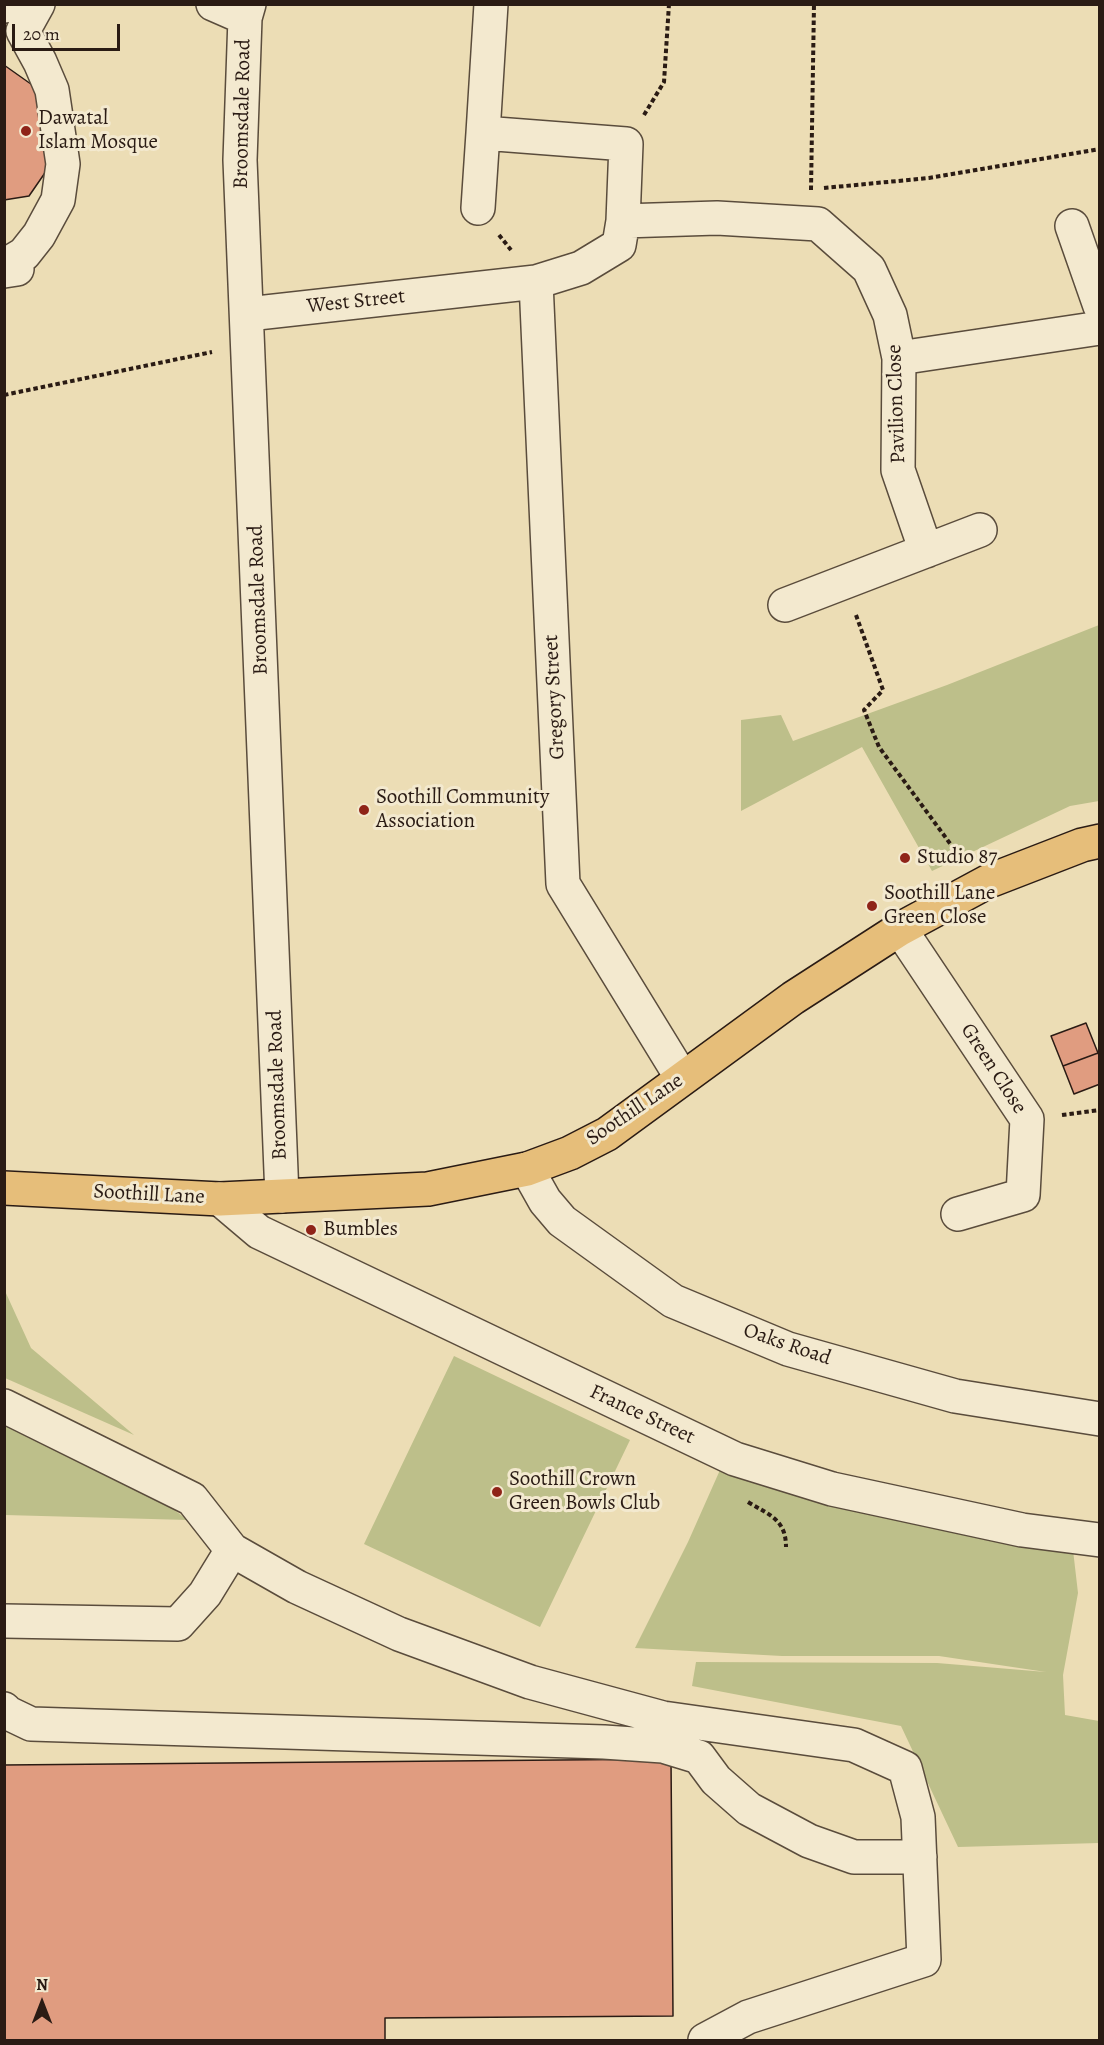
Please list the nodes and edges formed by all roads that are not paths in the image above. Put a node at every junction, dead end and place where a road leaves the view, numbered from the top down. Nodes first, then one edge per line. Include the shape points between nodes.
1 (15, 4) edge
2 (38, 4) edge
3 (213, 4) edge
4 (491, 4) edge
5 (4, 6) edge
6 (247, 11) edge
7 (483, 133) junction
8 (478, 208) road end
9 (623, 221) junction
10 (1072, 226) dead end
11 (4, 271) edge
12 (536, 282) junction
13 (1100, 306) edge
14 (248, 314) junction
15 (1100, 328) edge
16 (898, 358) junction
17 (980, 530) dead end
18 (926, 551) junction
19 (785, 605) dead end
20 (1100, 841) edge
21 (900, 929) junction
22 (682, 1078) junction
23 (527, 1169) junction
24 (4, 1188) edge
25 (282, 1196) junction
26 (220, 1199) junction
27 (958, 1214) dead end
28 (4, 1406) edge
29 (1100, 1419) edge
30 (1100, 1540) edge
31 (232, 1550) junction
32 (4, 1621) edge
33 (4, 1708) edge
34 (920, 1857) junction
35 (705, 2040) edge

1 - 5 street
2 - 11 street via 23,31 52,90 62,173 58,200 39,235 14,260 18,269
3 - 6 street
4 - 7 street
6 - 14 street, Broomsdale Road via 240,160
7 - 8 street
7 - 9 street, West Street via 626,144
9 - 12 street, West Street via 619,245 581,268
9 - 16 street, Pavilion Close via 717,218 818,224 869,269 890,315
10 - 13 street
12 - 14 street, West Street
12 - 22 street, Gregory Street via 563,884
14 - 25 street, Broomsdale Road
15 - 16 street
16 - 18 street, Pavilion Close via 898,470
17 - 18 street
18 - 19 street
20 - 21 main road, Soothill Lane via 981,885
21 - 22 main road, Soothill Lane via 793,998
21 - 27 street, Green Close via 1027,1119 1023,1195
22 - 23 main road, Soothill Lane via 606,1134
23 - 25 main road, Soothill Lane via 428,1188
23 - 29 street, Oaks Road via 562,1221 673,1301 788,1349 955,1396
24 - 26 main road, Soothill Lane
25 - 26 main road, Soothill Lane
26 - 30 street, France Street via 259,1232 735,1459 832,1489 1022,1530
28 - 31 street via 192,1499
31 - 32 street via 205,1594 178,1624
31 - 34 street via 297,1587 399,1634 531,1682 663,1719 855,1745 905,1768 918,1817
33 - 34 street via 31,1724 663,1746 699,1757 716,1780 749,1809 809,1841 854,1857
34 - 35 street via 924,1960 748,2017

